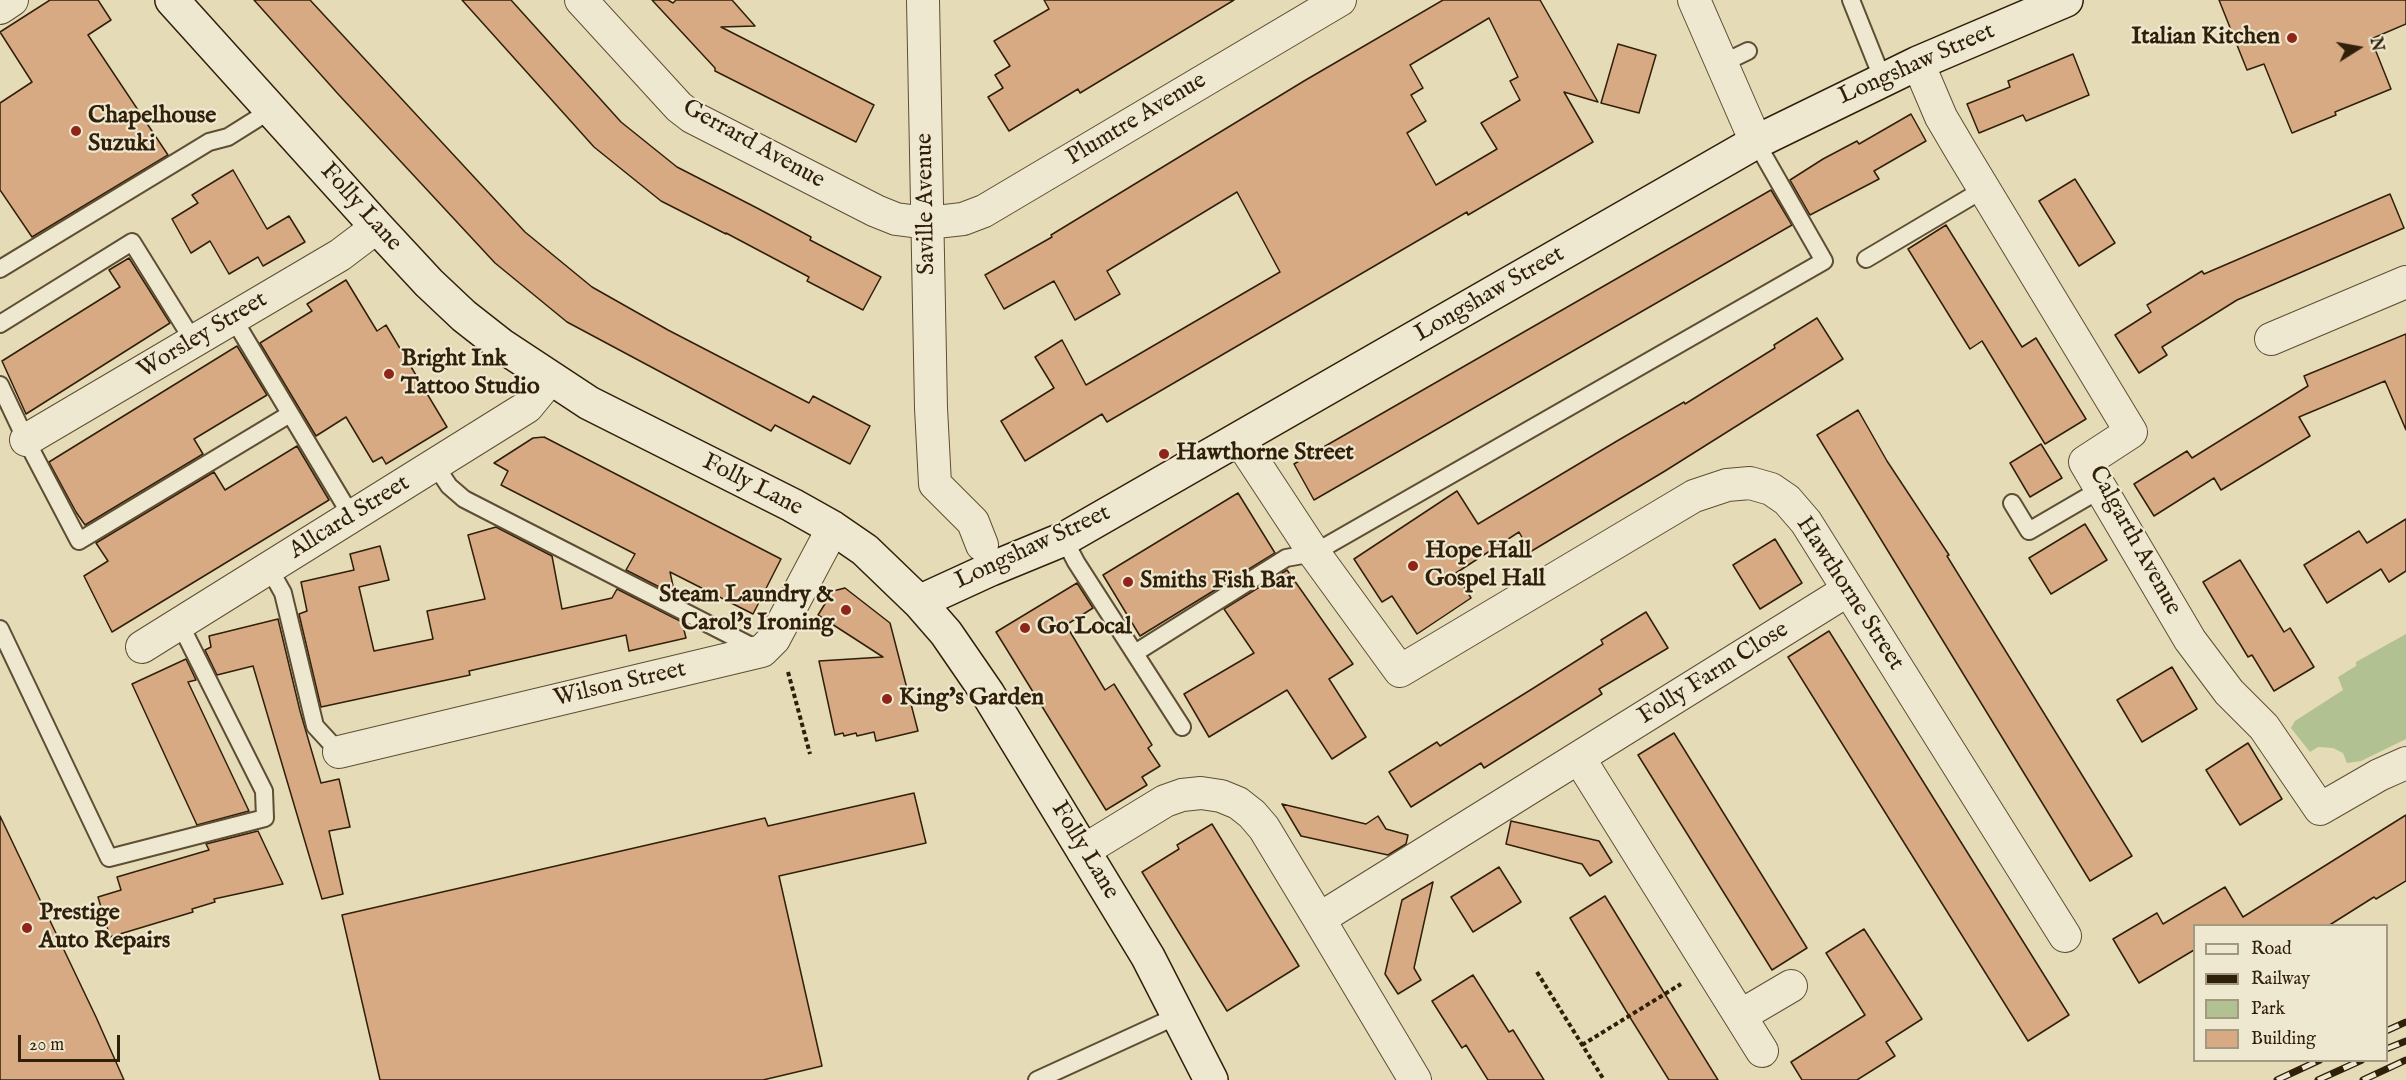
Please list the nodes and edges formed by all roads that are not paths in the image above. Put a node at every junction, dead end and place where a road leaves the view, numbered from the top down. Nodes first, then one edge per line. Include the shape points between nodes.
1 (12, 0) edge
2 (172, 0) edge
3 (581, 0) edge
4 (923, 0) edge
5 (1340, 0) edge
6 (1694, 0) edge
7 (1851, 0) edge
8 (2066, 0) edge
9 (0, 8) edge
10 (1918, 63) junction
11 (1883, 80) junction
12 (271, 110) junction
13 (1756, 142) junction
14 (1984, 189) junction
15 (927, 223) junction
16 (377, 226) junction
17 (1866, 260) dead end
18 (0, 269) edge
19 (2406, 282) edge
20 (233, 318) junction
21 (0, 324) edge
22 (2271, 339) dead end
23 (194, 342) junction
24 (550, 379) junction
25 (0, 385) edge
26 (291, 414) junction
27 (1239, 438) junction
28 (26, 440) junction
29 (435, 465) junction
30 (2101, 489) junction
31 (2012, 503) dead end
32 (352, 517) junction
33 (832, 528) junction
34 (1064, 539) junction
35 (982, 545) dead end
36 (1314, 554) junction
37 (269, 568) junction
38 (1848, 590) junction
39 (919, 602) junction
40 (180, 624) junction
41 (0, 629) edge
42 (142, 647) dead end
43 (762, 651) junction
44 (1135, 653) junction
45 (1182, 728) dead end
46 (339, 752) joint
47 (1579, 758) junction
48 (2406, 763) edge
49 (1083, 851) junction
50 (1320, 919) junction
51 (2064, 936) dead end
52 (1791, 986) dead end
53 (1179, 1016) junction
54 (1740, 1016) junction
55 (1762, 1051) dead end
56 (1037, 1080) edge
57 (1211, 1080) edge
58 (1415, 1080) edge

1 - 9 street
2 - 12 street, Folly Lane
3 - 15 street, Gerrard Avenue via 692,117 876,211 896,219
4 - 15 street, Saville Avenue
5 - 15 street, Plumtre Avenue via 984,211 963,219
6 - 13 street via 1735,58
7 - 11 lane
8 - 10 street, Longshaw Street
10 - 11 street, Longshaw Street
10 - 14 street, Calgarth Avenue via 1941,117
11 - 13 street, Longshaw Street
12 - 16 street, Folly Lane
12 - 18 lane via 228,137 209,142
13 - 27 street, Longshaw Street
13 - 36 lane via 1824,261
14 - 17 lane
14 - 30 street, Calgarth Avenue via 2131,432 2085,462
15 - 35 street, Saville Avenue via 935,484 973,522
16 - 20 street, Worsley Street via 340,255
16 - 24 street, Folly Lane via 464,316
19 - 22 street
20 - 23 street, Worsley Street
20 - 26 lane
21 - 23 lane via 132,242
23 - 28 street, Worsley Street
24 - 29 street, Allcard Street via 527,406
24 - 33 street, Folly Lane via 589,403
25 - 28 lane
26 - 28 lane via 79,541
26 - 32 lane
27 - 34 street, Longshaw Street
27 - 36 street, Hawthorne Street
29 - 32 street, Allcard Street
29 - 43 lane via 464,500
30 - 31 lane via 2029,531
30 - 48 street, Calgarth Avenue via 2190,640 2229,692 2264,727 2320,809
32 - 37 street, Allcard Street
33 - 39 street, Folly Lane via 865,550
33 - 43 street via 774,639
34 - 39 street, Longshaw Street
34 - 44 lane
36 - 38 street, Hawthorne Street via 1400,670 1694,496 1726,485 1750,483 1771,489 1787,500 1806,522
36 - 44 lane via 1286,558
37 - 40 street, Allcard Street
37 - 46 lane via 283,593 315,726
38 - 47 street, Folly Farm Close
38 - 51 street, Hawthorne Street
39 - 49 street, Folly Lane via 967,661
40 - 41 lane via 264,791 265,818 109,858
40 - 42 street, Allcard Street
43 - 46 street, Wilson Street
44 - 45 lane
47 - 50 street, Folly Farm Close
47 - 54 street
49 - 50 street via 1165,801 1201,793 1221,796 1238,803 1264,828
49 - 53 street, Folly Lane
50 - 58 street
52 - 54 street
53 - 56 lane
53 - 57 street, Folly Lane
54 - 55 street

